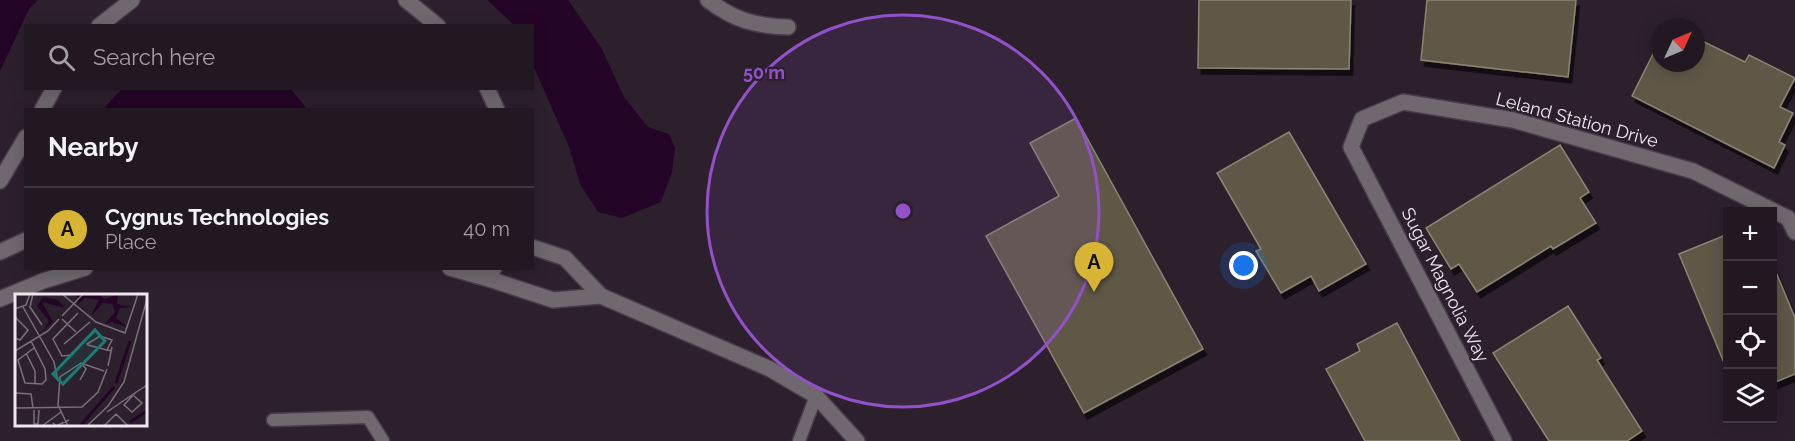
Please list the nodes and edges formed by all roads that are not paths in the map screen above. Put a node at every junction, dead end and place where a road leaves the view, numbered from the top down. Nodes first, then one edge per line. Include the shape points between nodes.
1 (132, 0) edge
2 (406, 0) edge
3 (708, 0) edge
4 (102, 24) edge
5 (436, 24) edge
6 (788, 27) dead end
7 (53, 90) edge
8 (489, 90) edge
9 (43, 108) edge
10 (496, 108) edge
11 (24, 140) edge
12 (1351, 147) joint
13 (0, 182) edge
14 (1795, 232) edge
15 (24, 241) edge
16 (534, 248) edge
17 (0, 252) edge
18 (73, 270) edge
19 (464, 270) edge
20 (492, 274) edge
21 (41, 275) edge
22 (600, 297) junction
23 (0, 299) edge
24 (816, 396) junction
25 (273, 420) dead end
26 (383, 441) edge
27 (799, 441) edge
28 (857, 441) edge
29 (1504, 441) edge

1 - 4 street
2 - 5 street
3 - 6 street via 743,21
7 - 9 street
8 - 10 street
11 - 13 street
12 - 14 street, Leland Station Drive via 1362,119 1403,102 1513,120 1693,171 1788,218
12 - 29 street, Sugar Magnolia Way
15 - 17 street
16 - 22 street via 565,258
18 - 21 street
19 - 20 street
20 - 22 street via 553,300
21 - 23 street
22 - 24 street via 770,369
24 - 27 lane
24 - 28 street
25 - 26 lane via 368,417

